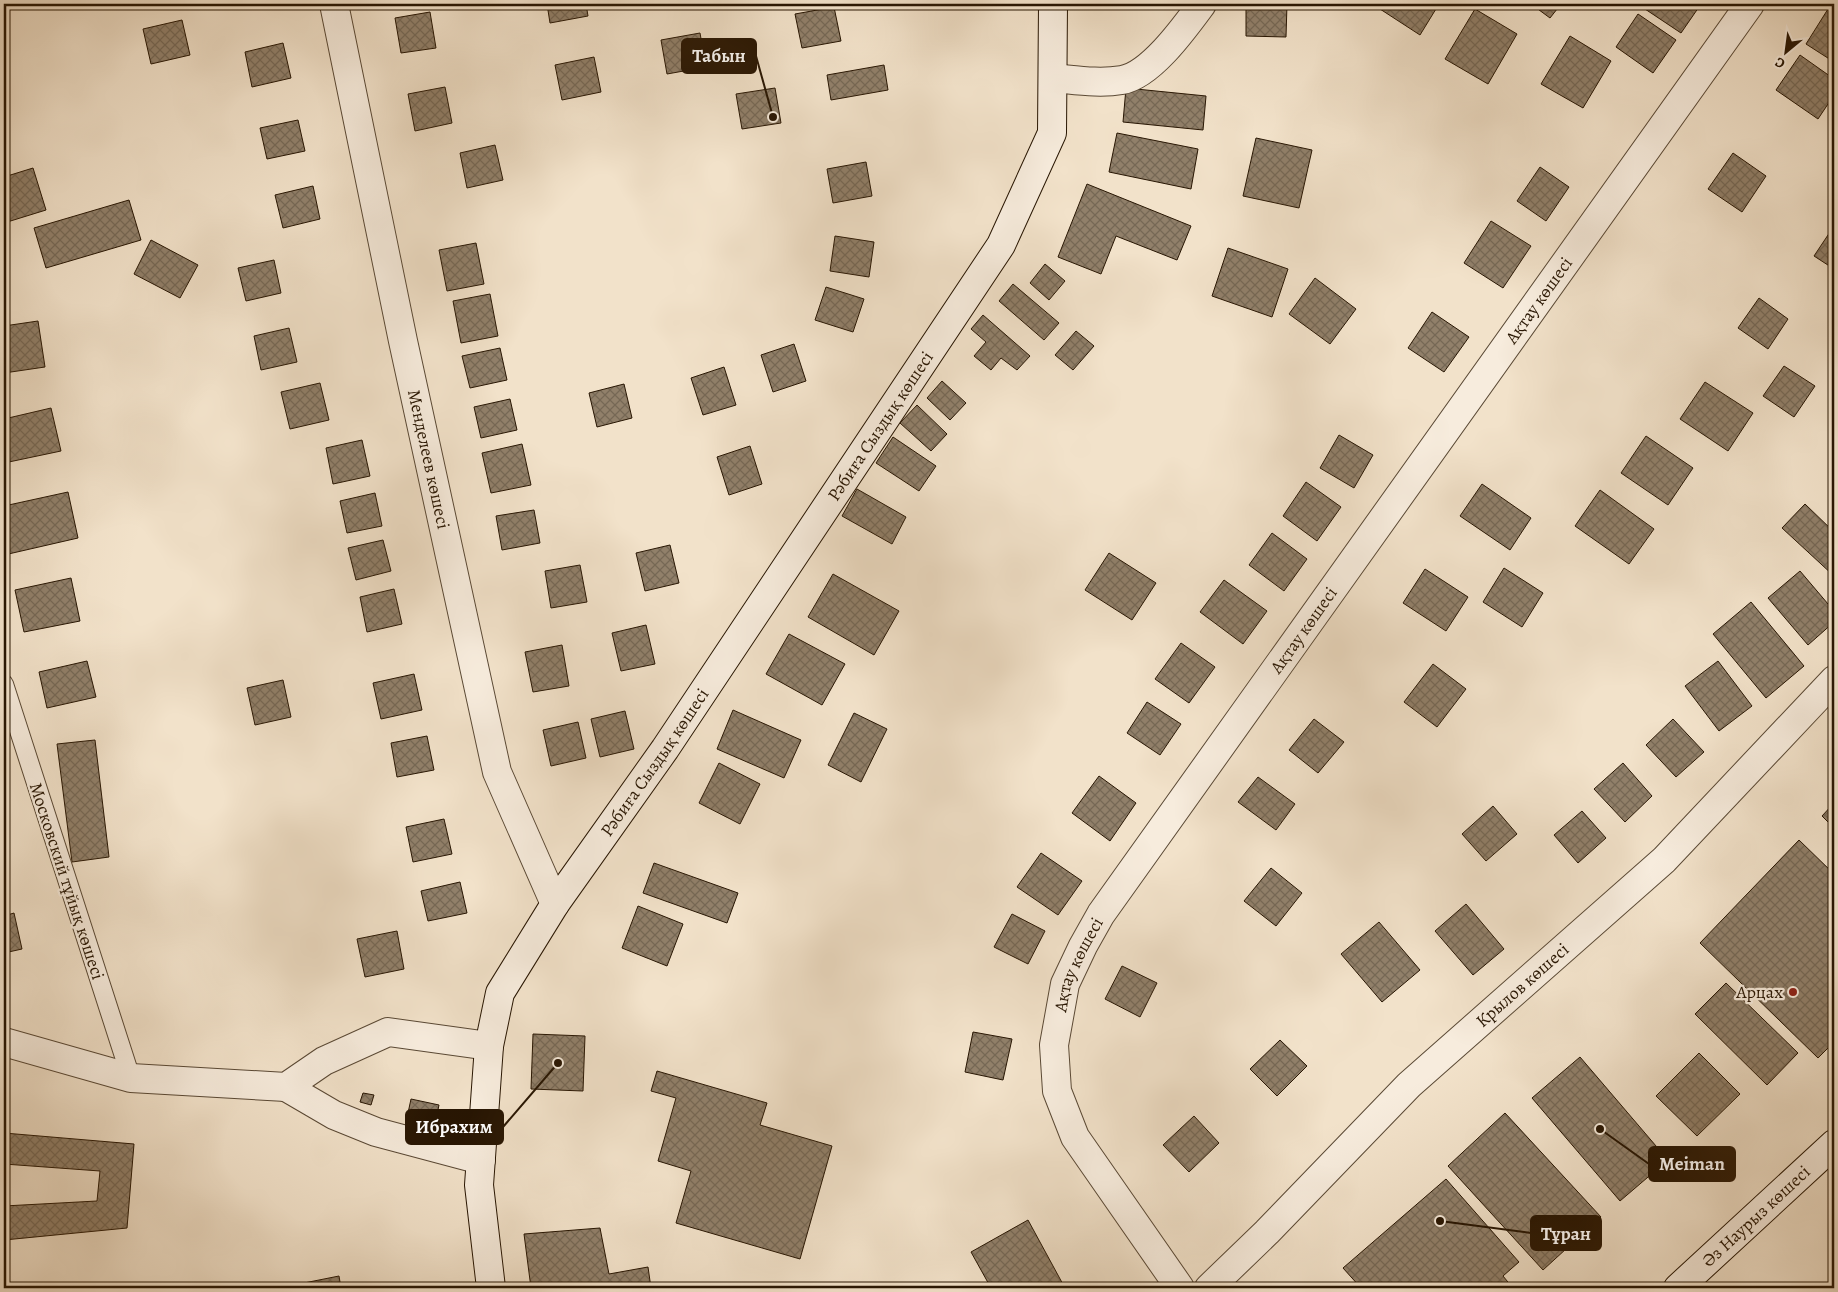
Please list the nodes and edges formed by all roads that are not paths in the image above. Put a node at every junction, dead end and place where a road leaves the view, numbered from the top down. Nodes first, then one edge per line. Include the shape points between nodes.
1 (334, 4) edge
2 (1053, 4) edge
3 (1202, 4) edge
4 (1750, 4) edge
5 (1053, 78) junction
6 (1834, 680) edge
7 (4, 684) edge
8 (555, 904) junction
9 (4, 1042) edge
10 (489, 1046) junction
11 (131, 1078) junction
12 (286, 1087) junction
13 (1834, 1144) edge
14 (481, 1160) junction
15 (491, 1288) edge
16 (1180, 1288) edge
17 (1209, 1288) edge
18 (1678, 1288) edge

1 - 8 street, Менделеев көшесі via 497,772
2 - 5 street, Рәбиға Сыздық көшесі
3 - 5 street via 1160,56 1144,70 1124,80 1091,82
4 - 16 street, Ақтау көшесі via 1101,914 1065,984 1054,1045 1057,1091 1075,1137
5 - 8 street, Рәбиға Сыздық көшесі via 1052,133 1001,245 670,741
6 - 17 street, Крылов көшесі via 1664,860 1408,1085
7 - 11 lane, Московский тұйық көшесі
8 - 10 street, Рәбиға Сыздық көшесі via 500,993
9 - 11 street
10 - 12 street via 388,1032 324,1061
10 - 14 street, Рәбиға Сыздық көшесі
11 - 12 street
12 - 14 street via 334,1115 376,1132
13 - 18 street, Әз Наурыз көшесі
14 - 15 street, Рәбиға Сыздық көшесі via 479,1185

